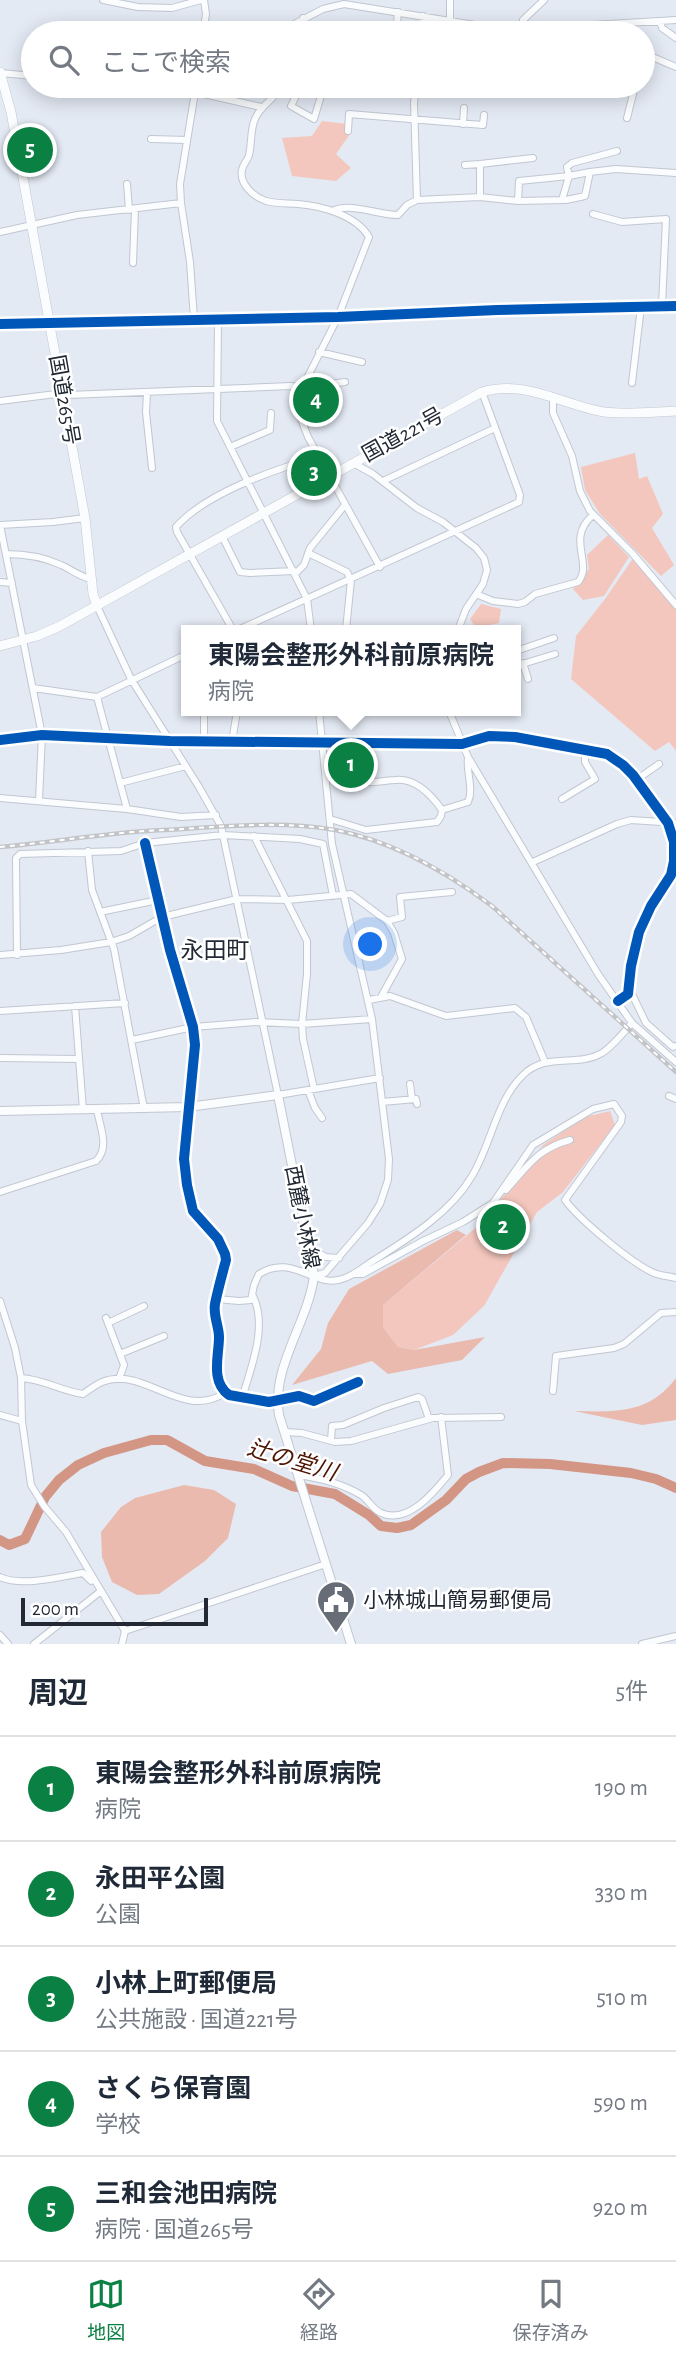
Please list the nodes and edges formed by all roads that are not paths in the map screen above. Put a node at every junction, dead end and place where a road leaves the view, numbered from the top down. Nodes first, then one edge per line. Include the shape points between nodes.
1 (103, 0) edge
2 (202, 0) edge
3 (450, 0) edge
4 (544, 0) edge
5 (353, 2) edge
6 (398, 12) junction
7 (423, 16) junction
8 (303, 18) junction
9 (676, 20) edge
10 (205, 21) edge
11 (298, 21) edge
12 (302, 21) edge
13 (397, 21) edge
14 (423, 21) edge
15 (450, 21) joint
16 (522, 21) edge
17 (655, 22) edge
18 (660, 22) junction
19 (676, 38) edge
20 (655, 58) edge
21 (676, 67) edge
22 (0, 73) edge
23 (21, 75) edge
24 (194, 98) edge
25 (229, 98) edge
26 (273, 98) edge
27 (295, 98) edge
28 (320, 98) edge
29 (416, 98) edge
30 (632, 98) edge
31 (261, 107) junction
32 (464, 108) dead end
33 (484, 115) dead end
34 (627, 118) dead end
35 (415, 121) junction
36 (463, 124) junction
37 (348, 131) dead end
38 (151, 139) dead end
39 (187, 140) junction
40 (617, 151) dead end
41 (533, 158) dead end
42 (480, 164) junction
43 (465, 165) dead end
44 (590, 172) junction
45 (676, 173) edge
46 (569, 176) junction
47 (127, 184) dead end
48 (480, 197) junction
49 (417, 200) junction
50 (562, 200) junction
51 (519, 201) junction
52 (181, 203) junction
53 (132, 209) junction
54 (332, 211) junction
55 (593, 214) dead end
56 (31, 225) junction
57 (0, 232) edge
58 (133, 263) dead end
59 (662, 306) junction
60 (676, 306) edge
61 (641, 307) junction
62 (338, 317) junction
63 (194, 319) junction
64 (218, 319) junction
65 (50, 322) junction
66 (0, 324) edge
67 (319, 352) junction
68 (362, 362) dead end
69 (345, 382) dead end
70 (632, 383) dead end
71 (302, 388) junction
72 (218, 389) junction
73 (482, 392) junction
74 (147, 393) junction
75 (62, 394) junction
76 (553, 397) junction
77 (0, 401) edge
78 (676, 411) edge
79 (271, 413) dead end
80 (495, 428) junction
81 (230, 447) junction
82 (319, 457) junction
83 (353, 463) junction
84 (152, 468) dead end
85 (330, 476) junction
86 (248, 481) junction
87 (383, 481) junction
88 (345, 505) junction
89 (263, 513) junction
90 (593, 515) junction
91 (85, 518) junction
92 (455, 532) junction
93 (222, 536) junction
94 (309, 553) junction
95 (6, 554) junction
96 (191, 554) junction
97 (380, 567) junction
98 (295, 573) junction
99 (92, 579) junction
100 (351, 580) junction
101 (0, 582) edge
102 (12, 583) junction
103 (476, 594) junction
104 (307, 599) junction
105 (676, 605) edge
106 (97, 606) junction
107 (230, 625) edge
108 (249, 625) edge
109 (310, 625) edge
110 (346, 625) edge
111 (460, 625) edge
112 (554, 638) dead end
113 (23, 640) junction
114 (0, 646) edge
115 (521, 649) edge
116 (555, 654) dead end
117 (181, 657) edge
118 (521, 663) edge
119 (521, 668) edge
120 (131, 679) junction
121 (527, 679) dead end
122 (33, 688) junction
123 (97, 697) junction
124 (204, 716) edge
125 (236, 716) edge
126 (319, 716) edge
127 (451, 716) edge
128 (41, 735) junction
129 (0, 740) edge
130 (108, 740) junction
131 (170, 741) junction
132 (204, 741) junction
133 (232, 742) junction
134 (322, 743) junction
135 (355, 744) junction
136 (463, 744) junction
137 (585, 750) junction
138 (468, 757) junction
139 (659, 764) dead end
140 (186, 766) junction
141 (636, 780) junction
142 (120, 783) junction
143 (484, 783) junction
144 (470, 790) junction
145 (0, 798) edge
146 (562, 799) dead end
147 (39, 800) junction
148 (127, 809) junction
149 (442, 810) junction
150 (216, 815) junction
151 (330, 818) junction
152 (672, 823) edge
153 (223, 835) junction
154 (254, 836) junction
155 (145, 843) junction
156 (88, 851) junction
157 (533, 862) junction
158 (452, 892) dead end
159 (342, 894) junction
160 (333, 896) junction
161 (237, 899) junction
162 (158, 900) junction
163 (288, 900) junction
164 (100, 912) junction
165 (162, 917) junction
166 (387, 921) junction
167 (111, 942) junction
168 (0, 955) edge
169 (17, 955) junction
170 (628, 987) junction
171 (381, 997) junction
172 (369, 1000) junction
173 (618, 1001) junction
174 (125, 1003) junction
175 (75, 1006) junction
176 (0, 1011) edge
177 (372, 1019) junction
178 (262, 1022) junction
179 (632, 1023) junction
180 (302, 1024) junction
181 (193, 1027) junction
182 (132, 1040) junction
183 (676, 1046) edge
184 (0, 1058) edge
185 (79, 1059) junction
186 (545, 1062) junction
187 (676, 1062) edge
188 (380, 1079) junction
189 (410, 1084) dead end
190 (311, 1089) junction
191 (278, 1095) junction
192 (382, 1102) junction
193 (188, 1107) junction
194 (144, 1109) junction
195 (83, 1110) junction
196 (97, 1110) junction
197 (0, 1111) edge
198 (322, 1118) dead end
199 (570, 1140) dead end
200 (0, 1192) edge
201 (491, 1206) junction
202 (309, 1248) junction
203 (339, 1258) junction
204 (352, 1274) junction
205 (314, 1276) junction
206 (676, 1278) edge
207 (253, 1296) junction
208 (217, 1299) junction
209 (0, 1301) edge
210 (144, 1306) dead end
211 (676, 1312) edge
212 (163, 1336) dead end
213 (120, 1354) junction
214 (21, 1378) junction
215 (119, 1379) junction
216 (358, 1382) dead end
217 (553, 1391) dead end
218 (225, 1393) junction
219 (242, 1398) junction
220 (277, 1401) junction
221 (0, 1415) edge
222 (441, 1417) junction
223 (500, 1417) dead end
224 (429, 1419) junction
225 (22, 1421) junction
226 (285, 1432) junction
227 (331, 1441) junction
228 (298, 1475) junction
229 (326, 1564) junction
230 (0, 1577) edge
231 (100, 1590) junction
232 (125, 1631) junction
233 (0, 1635) edge
234 (676, 1636) edge
235 (8, 1644) edge
236 (34, 1644) edge
237 (121, 1644) edge
238 (351, 1644) edge
239 (642, 1644) edge

1 - 2 street via 172,8
2 - 10 street
3 - 15 street
4 - 16 street
5 - 6 street
5 - 8 street
6 - 7 street
6 - 13 street
7 - 14 street
7 - 15 street
8 - 11 street
8 - 12 street
9 - 18 street
17 - 18 street
18 - 19 street
20 - 21 street
22 - 23 street
22 - 56 highway, 国道265号
24 - 39 street
25 - 31 street
26 - 31 street
27 - 28 street via 291,106 314,120
29 - 35 street
30 - 34 street
31 - 54 street via 242,170 248,188 266,201
32 - 36 street
33 - 36 street via 483,125
35 - 36 street
35 - 37 street via 349,114
35 - 49 street
38 - 39 street
39 - 52 street
40 - 46 street via 572,163 567,167
41 - 42 street
42 - 43 street
42 - 48 street
44 - 45 street
44 - 46 street
44 - 50 street via 585,196
46 - 50 street
46 - 51 street via 519,181
47 - 53 street
48 - 49 street
48 - 51 street
49 - 54 street via 398,215 361,209
50 - 51 street
52 - 53 street
52 - 63 street
53 - 56 street
53 - 58 street
54 - 62 street via 369,237
55 - 59 street via 622,222 666,219
56 - 57 street
56 - 65 highway, 国道265号
59 - 60 street
59 - 61 street
61 - 62 street
61 - 70 street
62 - 64 street
62 - 67 street
63 - 64 street
63 - 65 street
64 - 72 street
65 - 66 street
65 - 75 highway, 国道265号
67 - 68 street
67 - 71 street
69 - 71 street
71 - 72 street
71 - 82 street via 300,416
72 - 74 street
72 - 81 street via 217,421
73 - 76 highway, 国道221号 via 518,388
73 - 80 street
73 - 83 highway, 国道221号
74 - 75 street
74 - 84 street
75 - 77 street
75 - 91 highway, 国道265号
76 - 78 highway, 国道221号 via 606,412
76 - 90 street via 553,412
79 - 81 street via 270,430
80 - 87 street
80 - 92 street via 521,500
81 - 86 street
82 - 85 street
82 - 86 street
83 - 85 highway, 国道221号
83 - 87 street
85 - 88 street
85 - 89 highway, 国道221号
86 - 89 street
86 - 96 street via 188,514 176,527
87 - 92 street
88 - 94 street
88 - 97 street
89 - 93 highway, 国道221号
89 - 98 street
90 - 103 street via 580,535 583,570 578,582 535,594 518,604
90 - 105 street
91 - 95 street via 0,525
91 - 99 highway, 国道265号
92 - 97 street
92 - 103 street via 484,558 487,570
93 - 96 highway, 国道221号
93 - 98 street via 240,572
94 - 98 street
94 - 100 street via 347,572
95 - 99 street via 43,559
95 - 102 street
96 - 106 highway, 国道221号
96 - 107 street
97 - 100 street
98 - 104 street
99 - 106 highway, 国道265号
100 - 104 street
100 - 110 street
101 - 102 street
102 - 113 street
103 - 111 street
104 - 108 street
104 - 109 street
106 - 113 highway, 国道221号
106 - 120 street
112 - 115 street
113 - 114 highway, 国道221号
113 - 122 street
116 - 118 street
117 - 120 street
119 - 121 street
120 - 123 street
120 - 131 street
122 - 123 street
122 - 128 street
123 - 130 street
124 - 132 street
125 - 133 street
126 - 134 street
127 - 136 street
128 - 129 street
128 - 130 street
128 - 147 street
130 - 131 street
130 - 142 street
131 - 132 street
131 - 140 street
132 - 133 street
133 - 134 street
134 - 135 street
134 - 151 street
135 - 136 street
135 - 149 street via 368,782 400,779 433,797
136 - 137 street via 489,736 515,737
136 - 138 street
137 - 141 street via 607,754
137 - 146 street via 594,779
138 - 143 street
138 - 144 street
139 - 141 street
140 - 142 street
140 - 150 street
141 - 152 street
142 - 148 street
143 - 144 street
143 - 157 street
144 - 149 street via 468,802
145 - 147 street
147 - 148 street
148 - 150 street via 181,817
149 - 151 street via 437,822 366,830
150 - 153 street
151 - 159 street
152 - 157 street via 631,820
152 - 170 street via 675,852 671,875 639,932
153 - 154 street
153 - 155 street
153 - 161 street
154 - 160 street via 323,844
154 - 163 street
155 - 156 street via 121,850
155 - 162 street
156 - 164 street via 92,890
156 - 169 street via 17,855
157 - 173 street
158 - 166 street via 400,898 403,915
159 - 160 street
159 - 166 street via 351,894
159 - 172 street
160 - 163 street
161 - 163 street
161 - 165 street
161 - 178 street
162 - 164 street
162 - 165 street
163 - 180 street via 307,941
164 - 167 street
165 - 167 street
165 - 181 street
166 - 171 street via 402,959
167 - 169 street
167 - 174 street
168 - 169 street
170 - 173 street via 626,997
170 - 183 street via 646,1023
171 - 172 street
171 - 186 street via 446,1016 515,1008 526,1017
172 - 177 street
173 - 179 street
174 - 175 street
174 - 182 street
175 - 176 street
175 - 185 street
177 - 180 street
177 - 188 street
178 - 180 street
178 - 181 street
178 - 191 street
179 - 186 street via 601,1053
179 - 187 street
180 - 190 street
181 - 182 street
181 - 193 street via 195,1055
182 - 194 street
184 - 185 street
185 - 195 street
186 - 204 street via 522,1076 506,1100 473,1175 457,1196 436,1217
188 - 190 street
188 - 192 street
189 - 192 street via 415,1102
190 - 191 street
190 - 198 street
191 - 193 main road
191 - 202 main road, 西麓小林線
192 - 203 street via 388,1180 380,1204
193 - 194 main road
193 - 208 street via 184,1166 191,1207 218,1240 226,1260
194 - 196 main road
195 - 196 main road
195 - 197 main road
196 - 200 street via 104,1148 96,1161
199 - 201 street via 550,1145
201 - 204 street via 363,1274
201 - 206 street via 533,1145 593,1109 614,1104 621,1122 565,1200 633,1261 656,1274
202 - 203 street
202 - 205 main road, 西麓小林線
203 - 205 street via 326,1273
204 - 205 street via 330,1282
205 - 207 street via 287,1267 265,1270 256,1279
205 - 220 main road, 西麓小林線
207 - 208 street via 239,1301
207 - 219 street via 258,1306 258,1336
208 - 218 street via 215,1362
209 - 214 street
210 - 213 street via 107,1320
211 - 217 street via 661,1313 624,1345 555,1356
212 - 213 street
213 - 215 street via 124,1365
214 - 215 street via 83,1394 102,1382
214 - 225 street
215 - 218 street via 137,1381 183,1400 218,1398
216 - 220 street via 314,1401 299,1396
218 - 219 street
219 - 220 street
220 - 226 main road, 西麓小林線
221 - 225 street
222 - 223 street
222 - 224 street
222 - 228 street via 448,1475 411,1511 381,1513 364,1496 340,1485
224 - 227 street via 351,1441
224 - 227 street via 418,1397 332,1426
225 - 231 street via 31,1485
226 - 227 street
226 - 228 main road, 西麓小林線
228 - 229 main road, 西麓小林線
229 - 232 street
229 - 238 main road, 西麓小林線
230 - 231 street via 35,1580 83,1573
231 - 232 street
231 - 236 street
232 - 237 street
233 - 235 street
234 - 239 street

